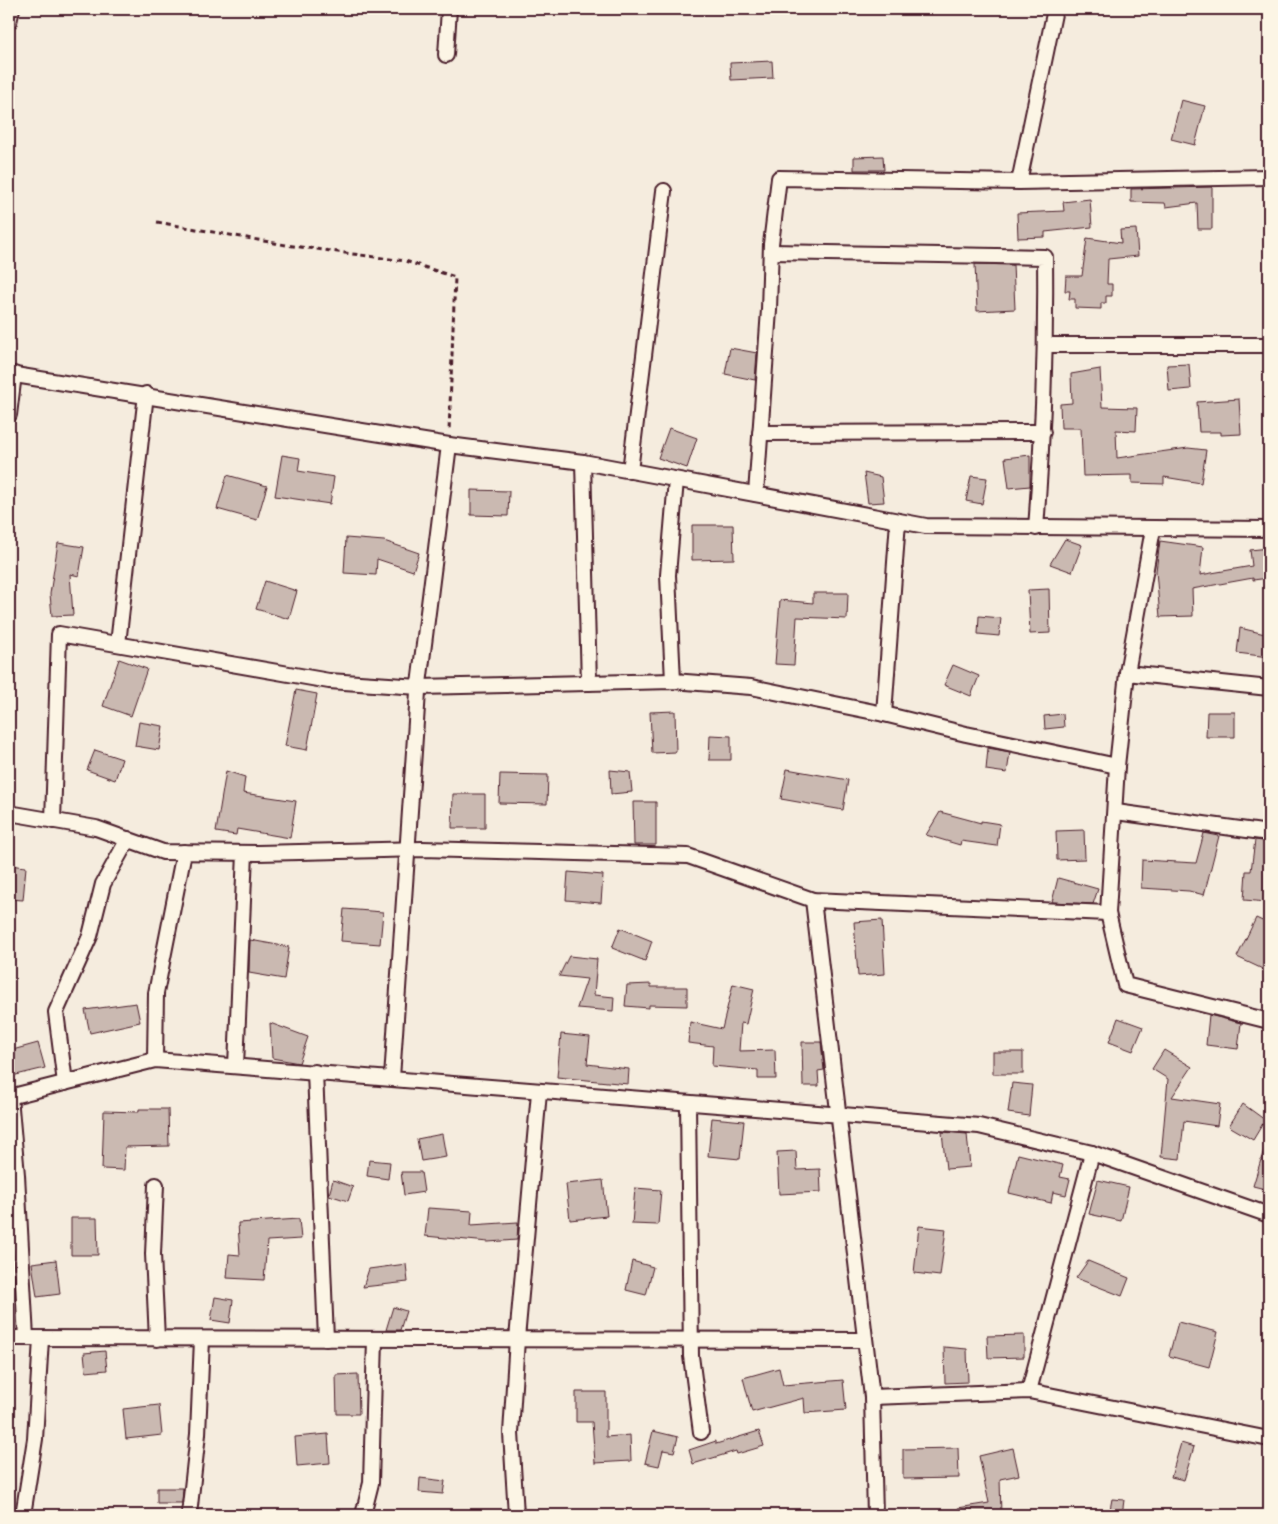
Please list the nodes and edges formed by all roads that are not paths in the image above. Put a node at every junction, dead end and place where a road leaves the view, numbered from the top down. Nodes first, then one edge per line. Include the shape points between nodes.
1 (12, 9) edge
2 (449, 9) edge
3 (1055, 9) edge
4 (9, 22) edge
5 (446, 55) dead end
6 (1269, 178) edge
7 (1019, 182) junction
8 (664, 191) dead end
9 (771, 252) junction
10 (1046, 345) junction
11 (1269, 345) edge
12 (11, 374) edge
13 (146, 394) junction
14 (9, 415) edge
15 (1043, 432) junction
16 (760, 433) junction
17 (449, 445) junction
18 (583, 462) junction
19 (630, 471) junction
20 (676, 480) junction
21 (756, 494) junction
22 (898, 521) junction
23 (1036, 528) junction
24 (1153, 529) junction
25 (1269, 529) edge
26 (118, 644) junction
27 (1127, 673) junction
28 (673, 681) junction
29 (589, 683) junction
30 (419, 687) junction
31 (1269, 688) edge
32 (884, 714) junction
33 (1117, 766) junction
34 (1116, 812) junction
35 (9, 814) edge
36 (53, 821) junction
37 (1269, 833) edge
38 (128, 839) junction
39 (408, 849) junction
40 (184, 852) junction
41 (245, 853) junction
42 (813, 900) junction
43 (1108, 913) junction
44 (1269, 1021) edge
45 (155, 1060) junction
46 (236, 1066) junction
47 (315, 1072) junction
48 (392, 1078) junction
49 (65, 1083) junction
50 (539, 1092) junction
51 (9, 1097) edge
52 (688, 1103) junction
53 (837, 1115) junction
54 (1092, 1153) junction
55 (156, 1185) dead end
56 (1269, 1215) edge
57 (9, 1338) edge
58 (26, 1338) junction
59 (157, 1338) junction
60 (41, 1339) junction
61 (202, 1339) junction
62 (326, 1339) junction
63 (375, 1339) junction
64 (517, 1339) junction
65 (692, 1340) junction
66 (865, 1340) junction
67 (1029, 1391) junction
68 (872, 1397) junction
69 (701, 1432) dead end
70 (1269, 1439) edge
71 (23, 1515) edge
72 (189, 1515) edge
73 (363, 1515) edge
74 (516, 1515) edge
75 (875, 1515) edge

1 - 4 street
2 - 5 street
3 - 7 street
6 - 7 street
7 - 9 street via 779,178
8 - 19 street
9 - 10 street via 1045,257
9 - 16 street
10 - 11 street
10 - 15 street
12 - 13 street
12 - 14 street
13 - 17 street
13 - 26 street
15 - 16 street
15 - 23 street
16 - 21 street
17 - 18 street
17 - 30 street
18 - 19 street
18 - 29 street
19 - 20 street
20 - 21 street
20 - 28 street via 668,576
21 - 22 street
22 - 23 street via 926,526
22 - 32 street
23 - 24 street
24 - 25 street
24 - 27 street
26 - 30 street via 329,680
26 - 36 street via 59,634
27 - 31 street
27 - 33 street
28 - 29 street
28 - 32 street via 751,687
29 - 30 street
30 - 39 street
32 - 33 street
33 - 34 street
34 - 37 street
34 - 43 street
35 - 36 street
36 - 38 street via 96,828
38 - 40 street via 162,852
38 - 49 street via 103,884 90,936 56,1012
39 - 41 street
39 - 42 street via 688,856
39 - 48 street
40 - 41 street
40 - 45 street via 156,992
41 - 46 street
42 - 43 street
42 - 53 street
43 - 44 street via 1125,985
45 - 46 street
45 - 49 street
46 - 47 street
47 - 48 street
47 - 62 street
48 - 50 street
49 - 51 street
50 - 52 street
50 - 64 street
51 - 58 street via 18,1175
52 - 53 street
52 - 65 street
53 - 54 street via 979,1126
53 - 66 street
54 - 56 street
54 - 67 street
55 - 59 street via 153,1254
57 - 58 street
58 - 60 street
59 - 60 street
59 - 61 street
60 - 71 street via 36,1440
61 - 62 street
61 - 72 street via 198,1434
62 - 63 street
63 - 64 street
63 - 73 street via 371,1483
64 - 65 street
64 - 74 street via 511,1433
65 - 66 street
65 - 69 street
66 - 68 street
67 - 68 street
67 - 70 street
68 - 75 street

